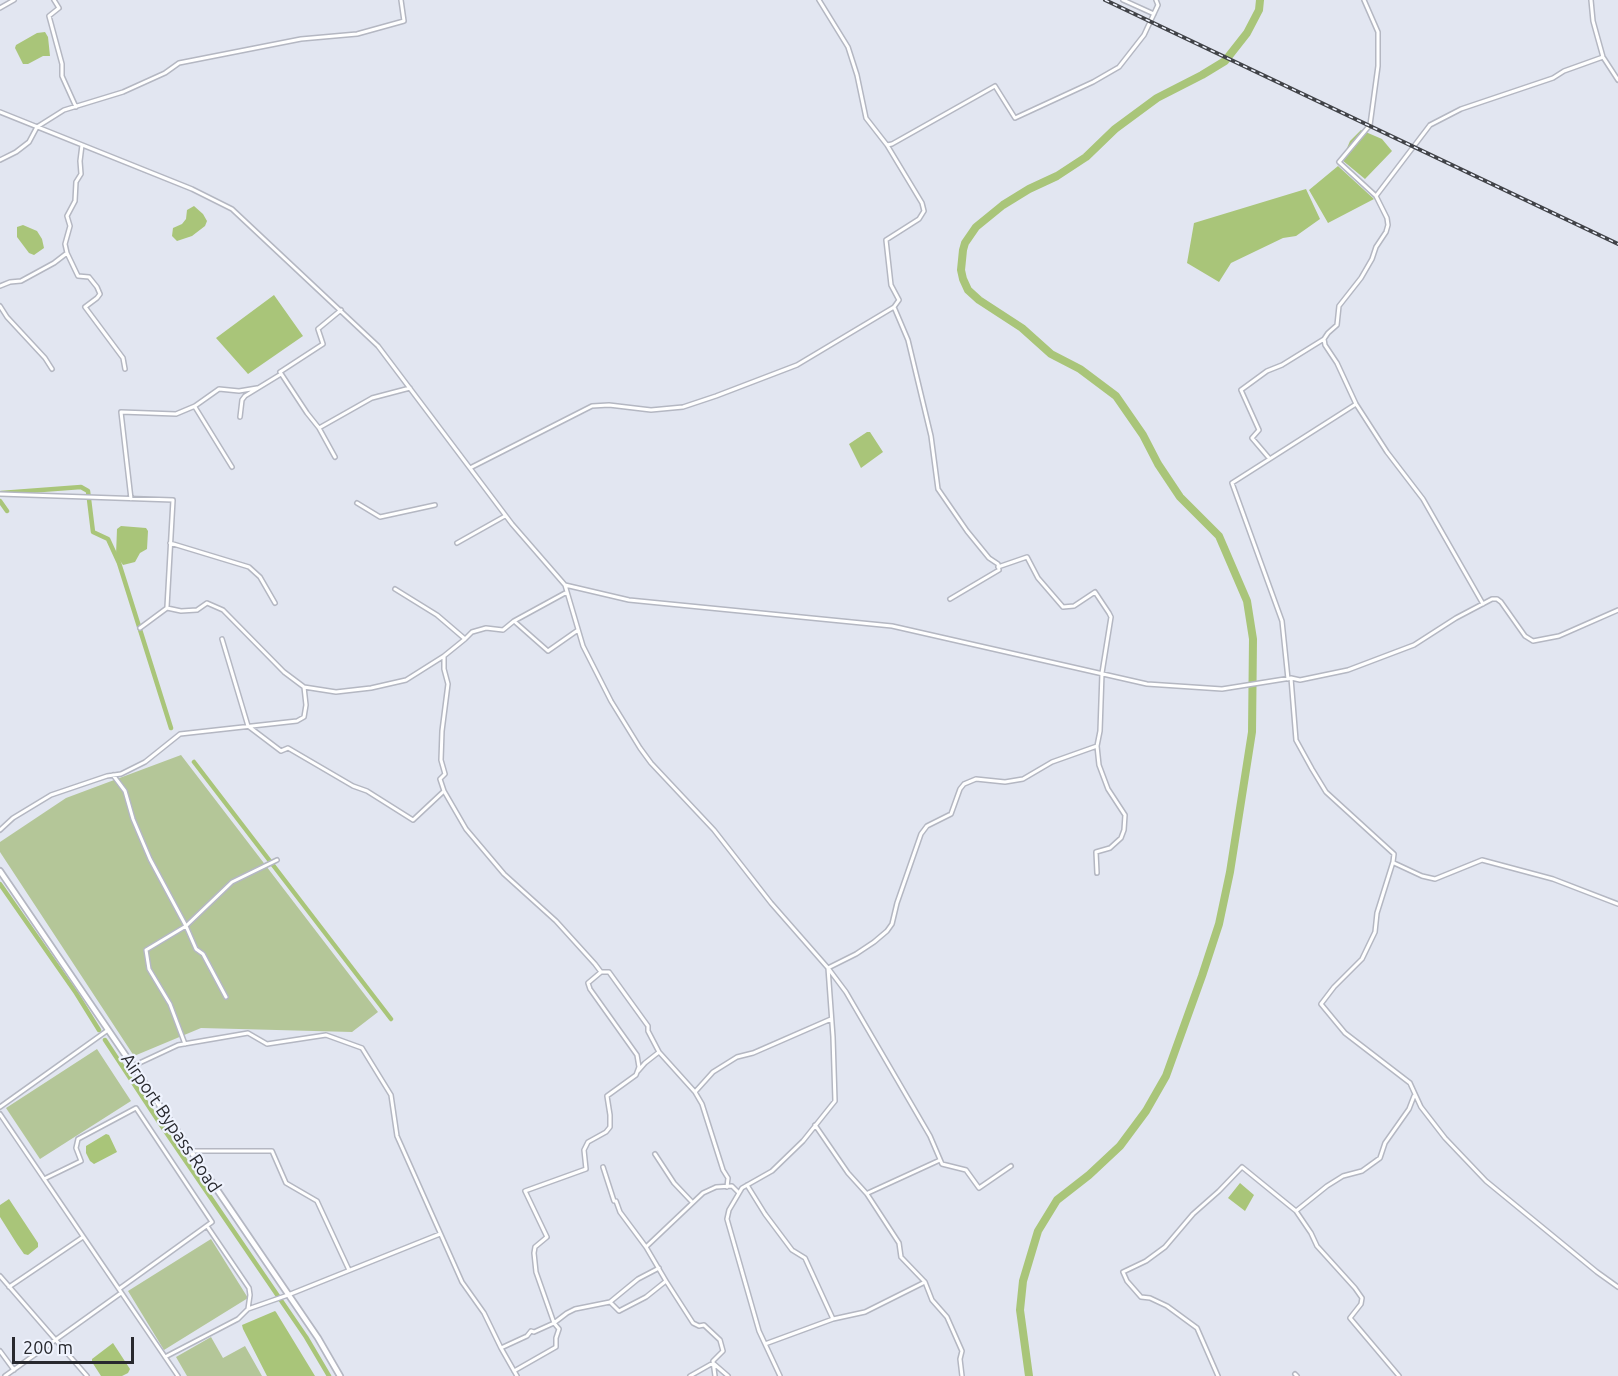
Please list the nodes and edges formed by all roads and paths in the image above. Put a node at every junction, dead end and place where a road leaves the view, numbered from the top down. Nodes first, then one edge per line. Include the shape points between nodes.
1 (14, 0) edge
2 (54, 0) edge
3 (401, 0) edge
4 (819, 0) edge
5 (1123, 0) edge
6 (1155, 0) edge
7 (1365, 0) edge
8 (1591, 0) edge
9 (0, 8) edge
10 (1154, 14) junction
11 (1603, 57) junction
12 (1618, 80) edge
13 (76, 107) junction
14 (0, 112) edge
15 (37, 127) junction
16 (887, 145) junction
17 (82, 146) junction
18 (0, 160) edge
19 (1376, 196) junction
20 (67, 253) junction
21 (0, 286) edge
22 (0, 306) edge
23 (894, 307) junction
24 (342, 310) junction
25 (1324, 339) junction
26 (52, 369) dead end
27 (125, 369) dead end
28 (281, 374) junction
29 (257, 388) junction
30 (410, 388) junction
31 (1356, 404) junction
32 (195, 406) junction
33 (240, 417) dead end
34 (319, 428) junction
35 (335, 457) dead end
36 (1269, 458) junction
37 (232, 467) dead end
38 (470, 468) junction
39 (0, 494) edge
40 (131, 499) junction
41 (357, 503) dead end
42 (435, 505) dead end
43 (506, 516) junction
44 (170, 543) junction
45 (457, 543) dead end
46 (998, 567) junction
47 (565, 585) junction
48 (395, 589) dead end
49 (567, 592) junction
50 (950, 599) dead end
51 (275, 603) dead end
52 (1483, 604) junction
53 (167, 608) junction
54 (1618, 610) edge
55 (514, 621) junction
56 (140, 628) dead end
57 (579, 630) junction
58 (222, 639) dead end
59 (465, 639) junction
60 (444, 656) junction
61 (1102, 674) junction
62 (1289, 679) junction
63 (304, 687) junction
64 (248, 726) junction
65 (1097, 746) junction
66 (113, 775) junction
67 (444, 790) junction
68 (0, 830) edge
69 (277, 860) dead end
70 (1394, 862) junction
71 (0, 871) edge
72 (1097, 873) dead end
73 (1618, 904) edge
74 (186, 926) junction
75 (828, 968) junction
76 (601, 972) junction
77 (226, 997) dead end
78 (832, 1018) junction
79 (108, 1030) junction
80 (186, 1044) junction
81 (659, 1052) junction
82 (133, 1066) junction
83 (637, 1072) junction
84 (695, 1092) junction
85 (1414, 1094) junction
86 (0, 1107) edge
87 (0, 1114) edge
88 (815, 1125) junction
89 (190, 1151) junction
90 (655, 1154) dead end
91 (940, 1160) junction
92 (1011, 1166) dead end
93 (603, 1167) dead end
94 (44, 1179) junction
95 (747, 1185) junction
96 (727, 1187) junction
97 (739, 1193) junction
98 (867, 1194) junction
99 (693, 1202) junction
100 (1296, 1211) junction
101 (207, 1226) junction
102 (440, 1234) junction
103 (83, 1237) junction
104 (646, 1247) junction
105 (659, 1268) junction
106 (349, 1270) junction
107 (0, 1276) edge
108 (666, 1281) junction
109 (925, 1282) junction
110 (9, 1287) junction
111 (1618, 1287) edge
112 (120, 1291) junction
113 (288, 1295) junction
114 (610, 1302) junction
115 (248, 1309) junction
116 (833, 1319) junction
117 (554, 1323) junction
118 (55, 1340) junction
119 (765, 1344) junction
120 (501, 1348) junction
121 (0, 1351) edge
122 (165, 1358) junction
123 (713, 1363) junction
124 (14, 1370) junction
125 (514, 1371) junction
126 (5, 1376) edge
127 (87, 1376) edge
128 (177, 1376) edge
129 (340, 1376) edge
130 (517, 1376) edge
131 (690, 1376) edge
132 (715, 1376) edge
133 (728, 1376) edge
134 (780, 1376) edge
135 (962, 1376) edge
136 (1218, 1376) edge
137 (1399, 1376) edge

1 - 9 street
2 - 13 street via 59,8 49,16 62,76
3 - 13 street via 404,21 357,34 301,39 179,63 123,92
4 - 16 street via 848,46 866,118
5 - 10 street
6 - 10 street via 1158,5
7 - 19 street via 1378,32 1370,125 1339,162
8 - 11 street
10 - 16 street via 1144,35 1119,66 1093,82 1015,118 994,86
11 - 12 street
11 - 19 street via 1461,109 1430,125
13 - 15 street
14 - 15 street
15 - 17 street
15 - 18 street via 29,142
16 - 23 street via 924,211 919,219 886,240 891,285 899,300
17 - 20 street via 81,174 68,216
17 - 24 street via 232,209
19 - 25 street via 1387,218 1386,232 1361,278 1339,306 1337,325
20 - 21 street via 21,281
20 - 27 street via 78,276 88,277 98,287 98,298 85,307 123,358
22 - 26 street
23 - 38 street via 797,365 716,396 683,407 651,410 592,406
23 - 46 street via 908,340 931,436 938,489
24 - 28 street via 318,329 323,344
24 - 30 street via 378,346
25 - 31 street
25 - 36 street via 1241,390 1259,430 1252,438
28 - 29 street
28 - 34 street
29 - 32 street via 219,389
29 - 33 street via 242,400
30 - 34 street via 372,398
30 - 38 street
31 - 36 street
31 - 52 street via 1423,500
32 - 37 street
32 - 40 street via 176,414 121,412
34 - 35 street
36 - 62 street via 1232,483 1282,621
38 - 43 street
39 - 40 street
40 - 44 street via 173,500
41 - 42 street via 380,517
43 - 45 street
43 - 47 street
44 - 51 street via 249,567 260,577
44 - 53 street
46 - 50 street via 999,570
46 - 61 street via 1027,557 1038,578 1063,607 1097,594 1111,617
47 - 49 street
47 - 61 street via 629,600 892,626
48 - 59 street via 437,615
49 - 55 street
49 - 57 street
52 - 54 street via 1497,599 1533,641 1550,640
52 - 62 street via 1414,645 1384,657 1348,670
53 - 56 street
53 - 63 street via 197,610 207,603 223,610
55 - 57 street via 548,651
55 - 59 street via 503,630 486,628
57 - 75 street via 611,701 651,763 714,830
58 - 64 street
59 - 60 street
60 - 63 street via 406,680 371,688 336,692
60 - 67 street via 448,684 441,760 445,774 440,779
61 - 62 street via 1147,684 1222,689
61 - 65 street
62 - 70 street via 1296,740 1326,792 1394,854
63 - 64 street via 304,717
64 - 66 street via 180,734 146,762
64 - 67 street via 281,751 288,748 413,820
65 - 72 street via 1108,789 1125,815 1121,838 1110,848 1096,852
65 - 75 street via 1052,762 1023,779 976,779 964,784 951,813 927,826 921,834 887,931 856,954
66 - 68 street via 51,795
66 - 74 street via 125,791 150,859
67 - 76 street via 466,829 497,867 556,921
69 - 74 street via 232,882
70 - 73 street via 1435,879 1482,860 1552,879
70 - 85 street via 1377,913 1375,932 1362,959 1321,1004 1346,1033 1410,1083
71 - 79 street, Airport Bypass Road
74 - 77 street
74 - 80 street via 146,950 149,969 170,1004
75 - 78 street
75 - 91 street via 846,992
76 - 81 street via 609,972 632,1002
76 - 83 street via 588,983 590,989 637,1055
78 - 84 street via 736,1057 713,1072
78 - 88 street via 835,1101
79 - 82 street, Airport Bypass Road
79 - 86 street
80 - 82 street
80 - 102 street via 248,1034 267,1044 326,1035 362,1048 391,1095 397,1136
81 - 83 street
81 - 84 street
82 - 89 street, Airport Bypass Road
83 - 117 street via 607,1096 610,1127 588,1142 584,1150 585,1169 525,1191 547,1237 535,1247 534,1253 536,1272
84 - 96 street via 728,1178
85 - 100 street via 1409,1110 1385,1143 1380,1158 1371,1166 1327,1185
85 - 111 street via 1445,1138 1486,1181
87 - 94 street
88 - 95 street via 772,1171
88 - 98 street
89 - 106 street via 272,1152 286,1183 317,1201
89 - 113 street, Airport Bypass Road
90 - 99 street via 674,1183
91 - 92 street via 942,1164 966,1170 980,1188
91 - 98 street
93 - 104 street via 614,1201
94 - 101 street via 81,1161 76,1148 78,1140 136,1108 212,1222
94 - 103 street
95 - 97 street
95 - 116 street via 792,1250 805,1258
96 - 97 street via 732,1186
96 - 99 street via 716,1187
97 - 119 street via 727,1219
98 - 109 street via 899,1243 901,1257
99 - 104 street
100 - 136 street via 1242,1167 1165,1247 1146,1262 1123,1272 1141,1297 1167,1306 1197,1329
100 - 137 street via 1317,1246 1362,1298 1350,1317
101 - 112 street
101 - 115 street via 249,1288
102 - 106 street
102 - 120 street via 462,1282 484,1313
103 - 110 street
103 - 112 street
104 - 105 street
105 - 108 street
105 - 114 street
106 - 113 street
107 - 110 street
108 - 114 street via 619,1311
108 - 123 street via 693,1323 704,1325 720,1340 723,1351
109 - 116 street via 865,1312
109 - 135 street via 962,1351
110 - 118 street
112 - 118 street
112 - 122 street
113 - 115 street
113 - 129 street, Airport Bypass Road
114 - 117 street via 575,1309
115 - 122 street via 238,1319
116 - 119 street
117 - 120 street
117 - 125 street via 559,1329 556,1347
118 - 124 street
118 - 127 street
119 - 134 street
120 - 125 street
121 - 124 street
122 - 128 street
123 - 131 street
123 - 132 street
123 - 133 street
124 - 126 street
125 - 130 street

